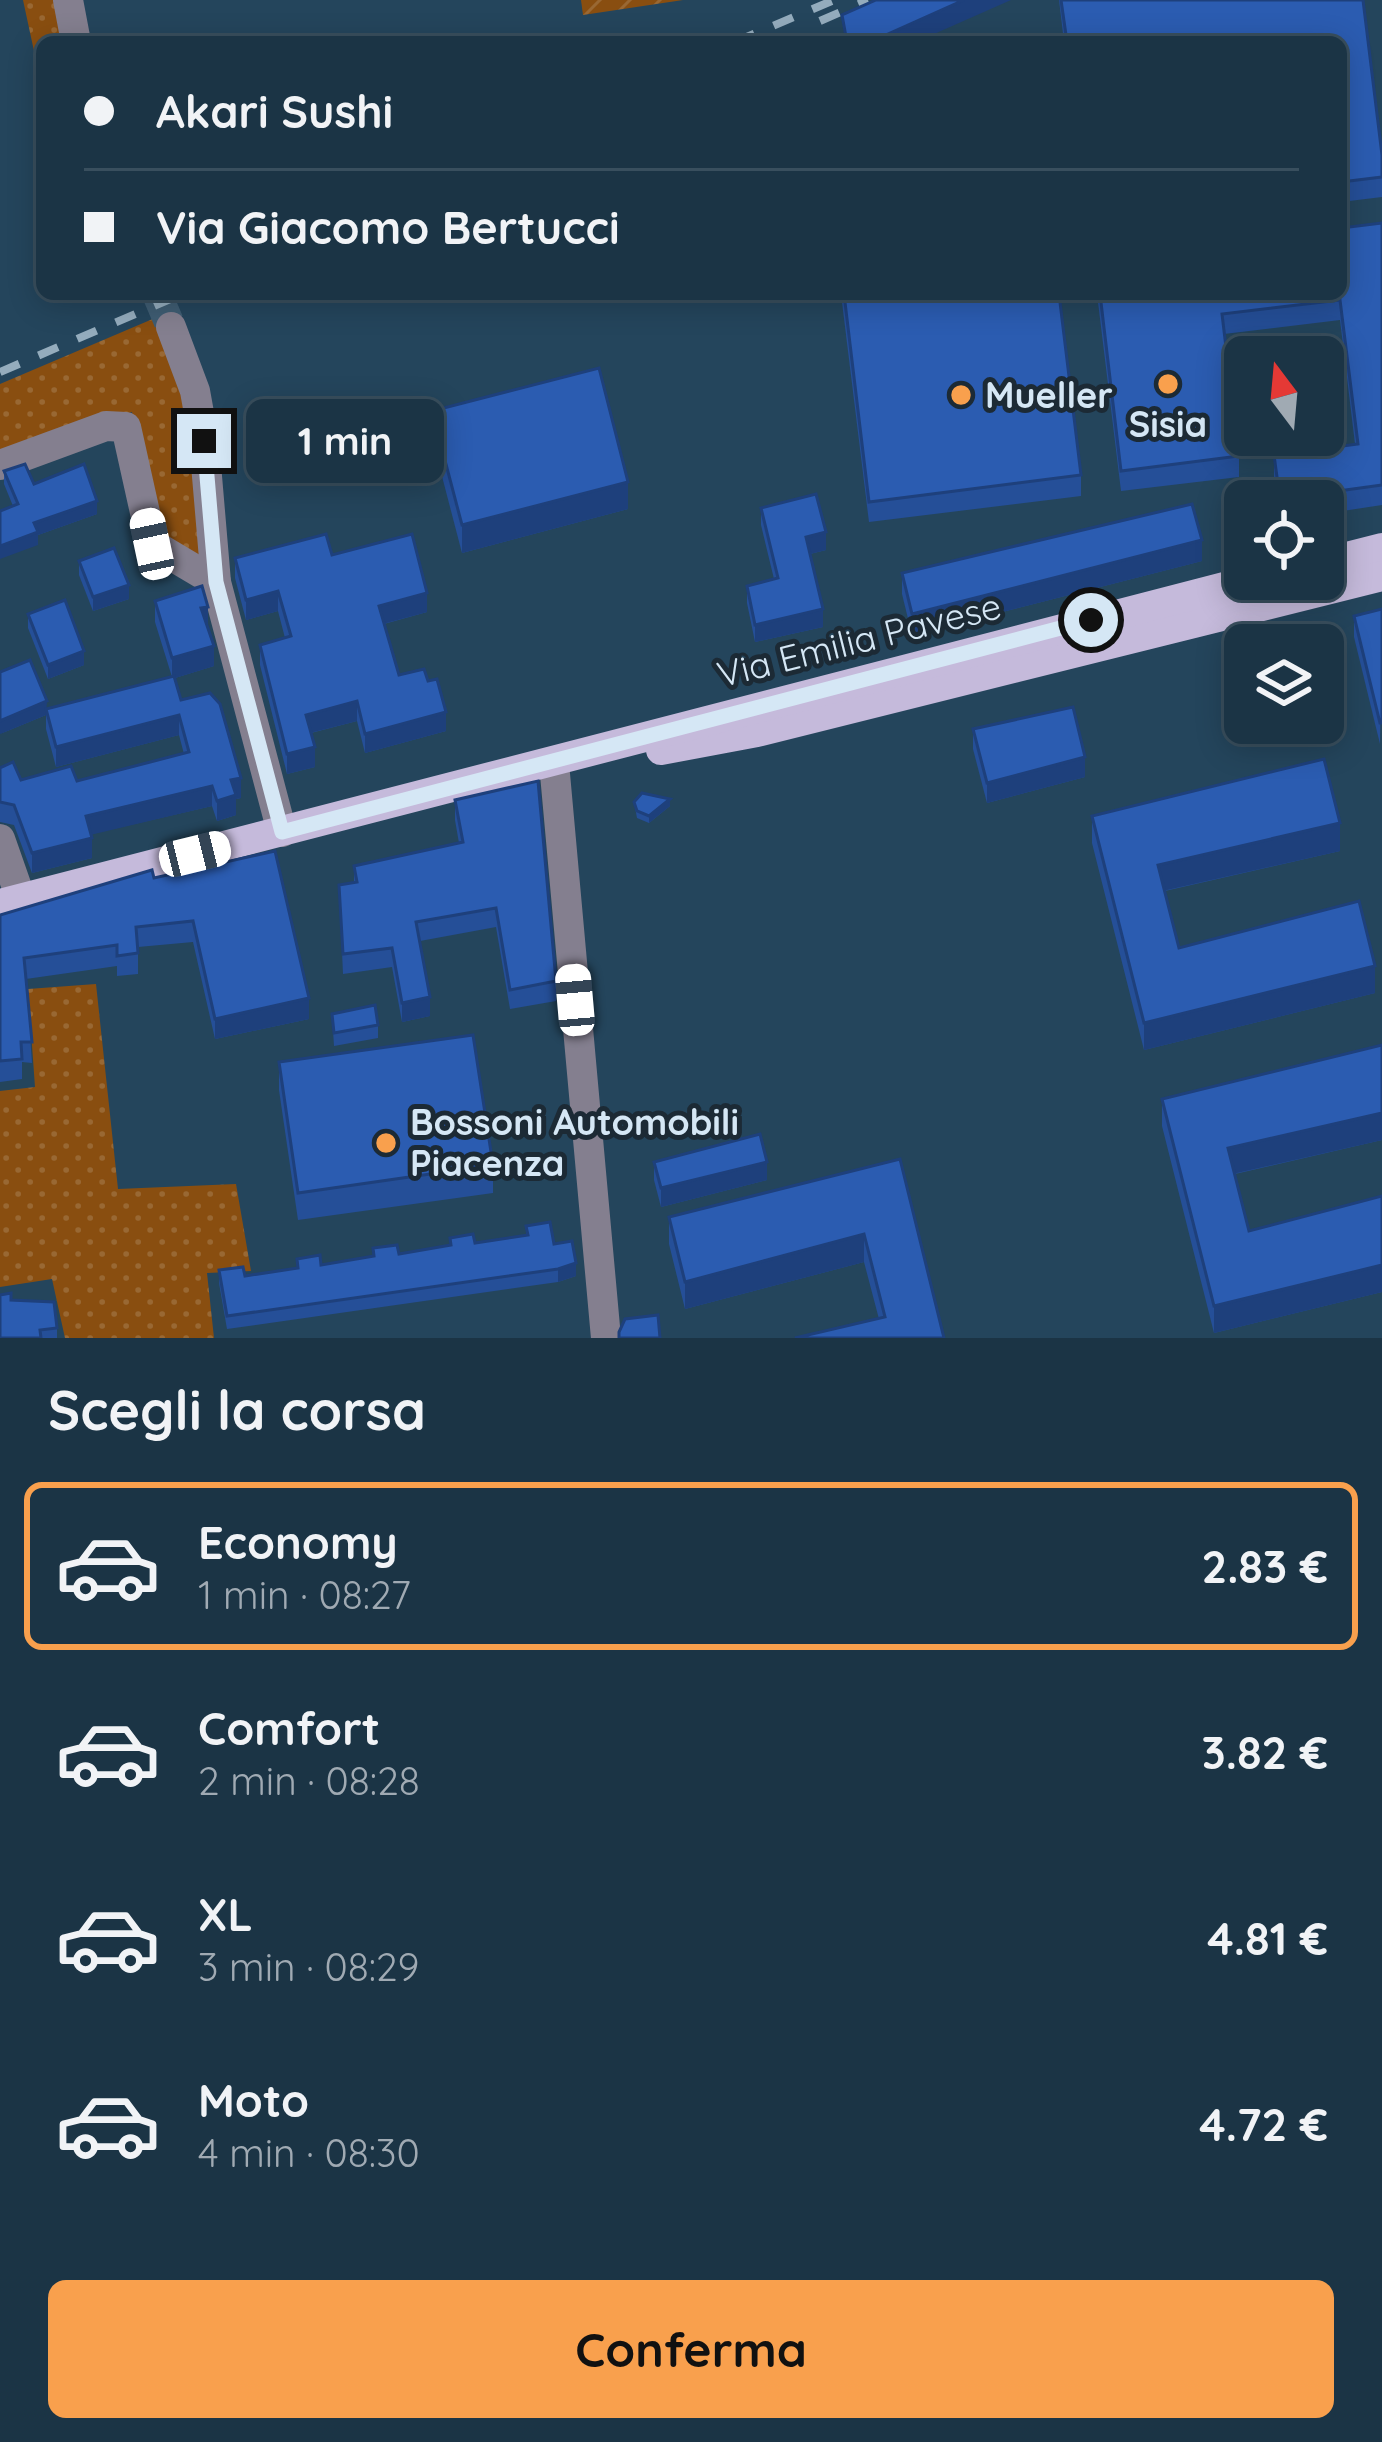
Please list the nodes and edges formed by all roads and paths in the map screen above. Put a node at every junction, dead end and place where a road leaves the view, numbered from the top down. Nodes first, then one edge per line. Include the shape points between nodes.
1 (68, 0) edge
2 (75, 36) edge
3 (171, 327) tunnel mouth
4 (0, 465) edge
5 (1382, 548) edge
6 (1344, 558) edge
7 (1382, 576) edge
8 (216, 582) junction
9 (1224, 587) edge
10 (554, 763) junction
11 (282, 832) junction
12 (0, 839) edge
13 (10, 901) edge
14 (596, 1337) edge

1 - 2 street
3 - 8 street via 204,441
4 - 8 street via 106,426 126,427 152,544
5 - 6 main road
7 - 10 main road, Via Emilia Pavese via 757,732
8 - 11 street
9 - 10 main road, Via Emilia Pavese
10 - 11 main road, Via Emilia Pavese
10 - 14 street
11 - 13 main road, Via Emilia Pavese
12 - 13 street, Via Emilia Pavese

